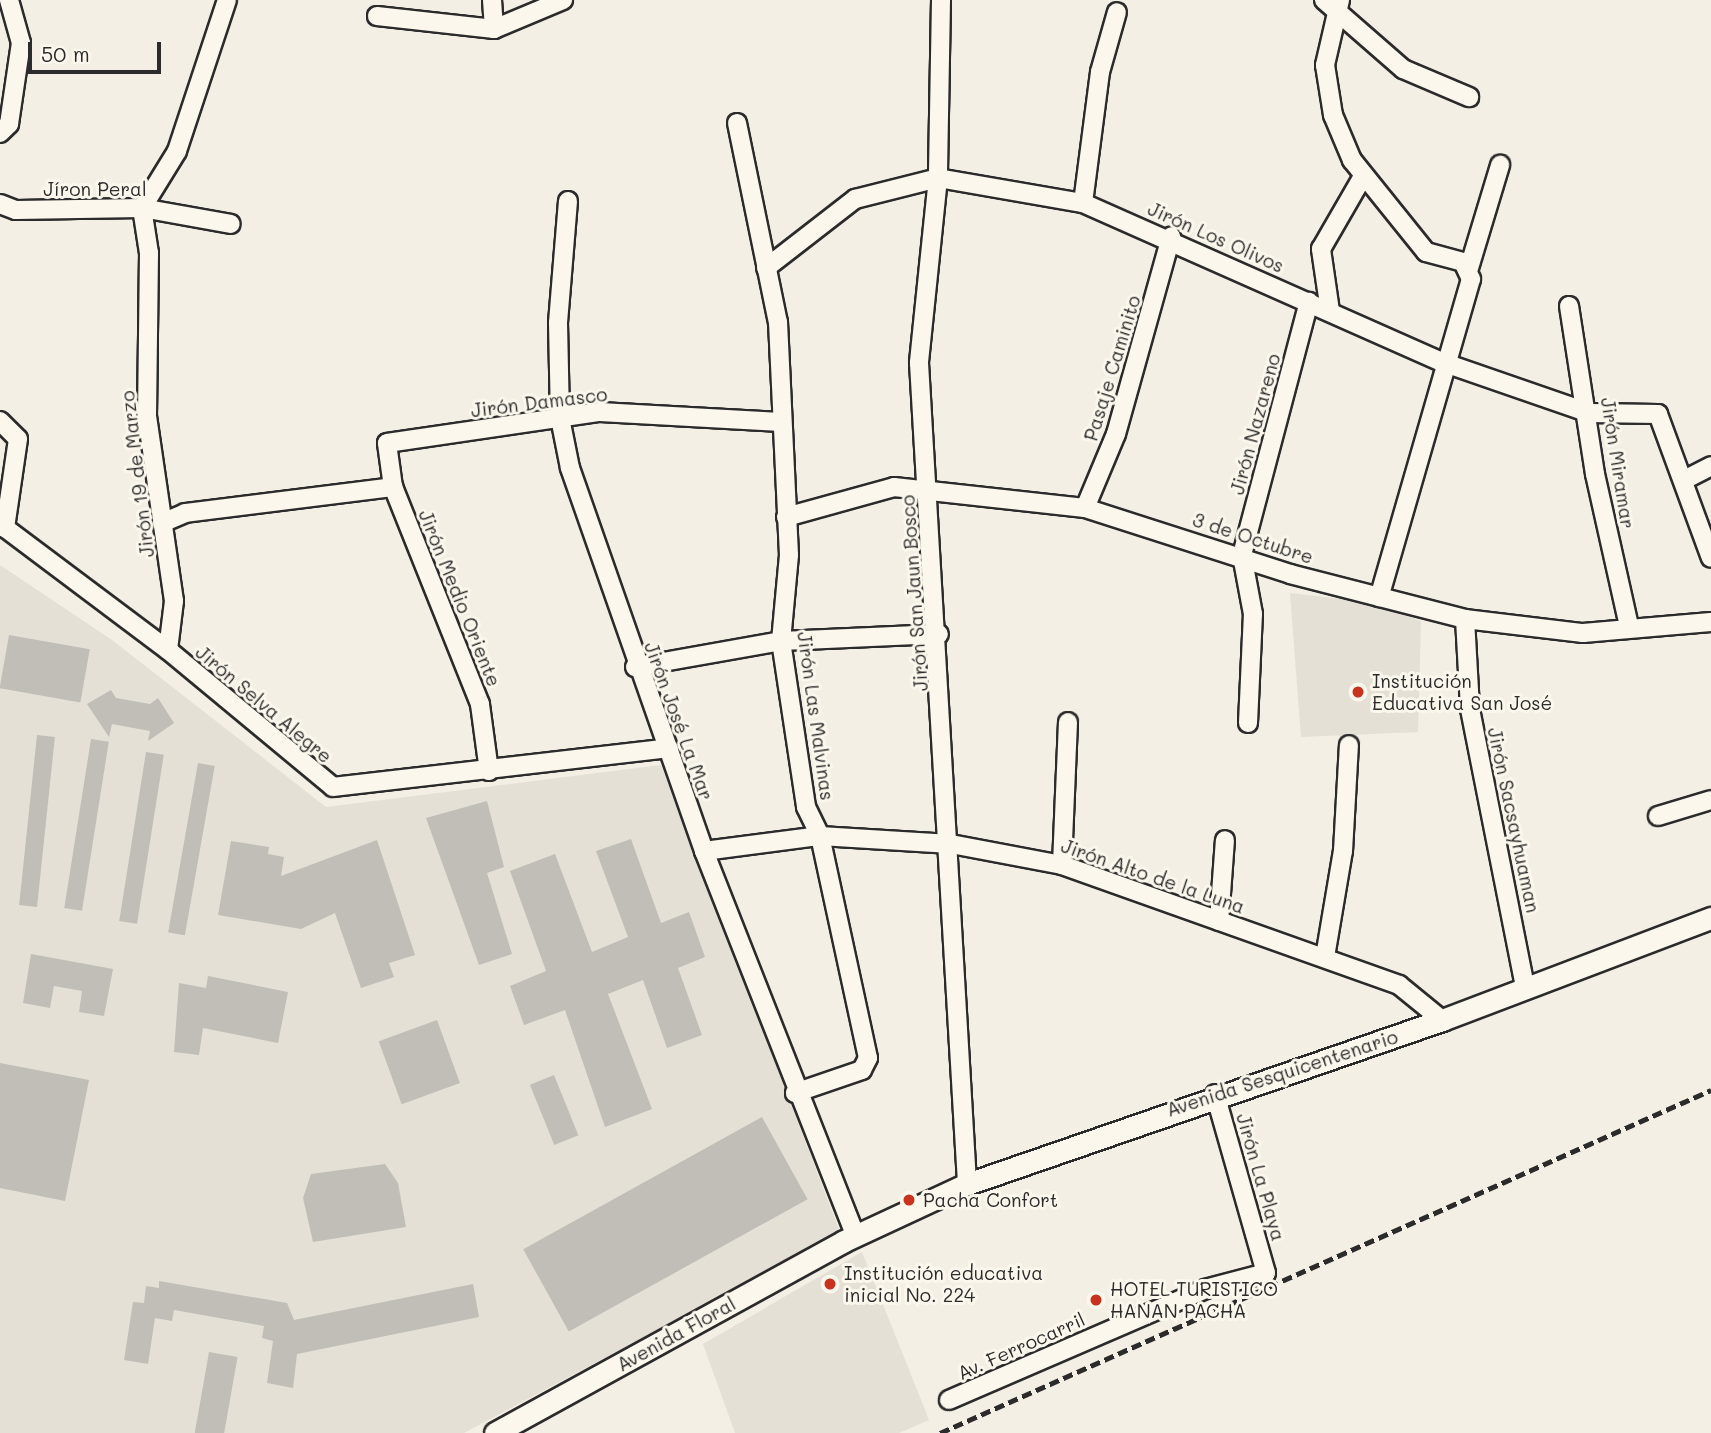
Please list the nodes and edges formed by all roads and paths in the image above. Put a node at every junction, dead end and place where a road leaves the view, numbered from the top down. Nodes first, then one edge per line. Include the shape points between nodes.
1 (9, 0) edge
2 (227, 0) edge
3 (492, 0) edge
4 (563, 0) edge
5 (941, 0) edge
6 (1333, 3) edge
7 (1117, 12) dead end
8 (377, 16) dead end
9 (494, 29) junction
10 (1469, 97) dead end
11 (737, 123) dead end
12 (0, 133) edge
13 (1500, 165) dead end
14 (938, 178) junction
15 (1362, 178) junction
16 (568, 201) dead end
17 (1083, 203) junction
18 (0, 204) edge
19 (142, 208) junction
20 (231, 224) dead end
21 (1171, 237) junction
22 (765, 268) junction
23 (1470, 274) junction
24 (1309, 302) junction
25 (1569, 306) dead end
26 (1330, 311) junction
27 (1442, 362) junction
28 (1589, 413) junction
29 (560, 418) junction
30 (0, 421) edge
31 (781, 422) junction
32 (387, 443) joint
33 (1711, 466) edge
34 (1686, 479) junction
35 (393, 487) junction
36 (927, 490) junction
37 (1085, 508) junction
38 (786, 517) junction
39 (162, 523) junction
40 (2, 526) edge
41 (1242, 555) junction
42 (1711, 558) edge
43 (1379, 597) junction
44 (1465, 619) junction
45 (1711, 622) edge
46 (1629, 626) junction
47 (939, 634) junction
48 (781, 641) junction
49 (168, 650) junction
50 (635, 667) junction
51 (1068, 722) dead end
52 (1248, 723) dead end
53 (1349, 745) dead end
54 (668, 748) junction
55 (489, 771) junction
56 (1711, 800) edge
57 (1658, 816) dead end
58 (820, 836) junction
59 (1225, 840) dead end
60 (951, 844) junction
61 (704, 851) junction
62 (1062, 865) junction
63 (1711, 918) edge
64 (1219, 921) junction
65 (1325, 957) junction
66 (1525, 988) junction
67 (1442, 1020) junction
68 (795, 1093) junction
69 (1215, 1094) junction
70 (967, 1184) junction
71 (856, 1236) junction
72 (1266, 1273) joint
73 (949, 1400) dead end
74 (495, 1433) edge

1 - 12 street via 21,43 9,124
2 - 19 street via 177,151
3 - 9 street
4 - 9 street
5 - 14 street, Jirón San Jaun Bosco
6 - 10 street via 1403,69
6 - 15 street via 1325,65 1332,115
7 - 17 street via 1100,72
8 - 9 street
11 - 22 street, Jirón Las Malvinas
13 - 23 street
14 - 17 street, Jirón Los Olivos
14 - 22 street, Jirón Los Olivos via 855,199
14 - 36 street, Jirón San Jaun Bosco via 919,363
15 - 23 street via 1426,252
15 - 26 street via 1321,249
16 - 29 street, Jirón José La Mar via 558,323
17 - 21 street, Jirón Los Olivos
18 - 19 street, Jíron Peral via 16,210
19 - 20 street, Jíron Peral
19 - 39 street, Jirón 19 de Marzo via 149,253 147,416
21 - 24 street, Jirón Los Olivos
21 - 37 street, Pasaje Caminito via 1116,434
22 - 31 street, Jirón Las Malvinas via 778,322
23 - 27 street
24 - 26 street, Jirón Los Olivos
24 - 41 street, Jirón Nazareno
25 - 28 street, Jirón Miramar
26 - 27 street, Jirón Los Olivos
27 - 28 street, Jirón Los Olivos
27 - 43 street
28 - 34 street, Jirón Los Olivos via 1658,414
28 - 46 street, Jirón Miramar via 1595,474
29 - 31 street, Jirón Damasco via 600,412
29 - 32 street, Jirón Damasco
29 - 50 street, Jirón José La Mar via 569,468
30 - 40 street via 18,439
31 - 38 street, Jirón Las Malvinas
32 - 35 street, Jirón Medio Oriente
33 - 34 street
34 - 42 street
35 - 39 street via 185,513
35 - 55 street, Jirón Medio Oriente via 465,659 480,704
36 - 37 street, 3 de Octubre
36 - 38 street, 3 de Octubre via 894,486
36 - 47 street, Jirón San Jaun Bosco
37 - 41 street, 3 de Octubre
38 - 48 street, Jirón Las Malvinas via 789,555
39 - 49 street, Jirón 19 de Marzo via 174,601
40 - 49 street, Jirón Selva Alegre
41 - 43 street, 3 de Octubre
41 - 52 street, Jirón Nazareno via 1253,614
43 - 44 street, 3 de Octubre
44 - 46 street, 3 de Octubre via 1583,633
44 - 66 street, Jirón Sacsayhuaman via 1470,709
45 - 46 street, 3 de Octubre
47 - 48 street
47 - 60 street, Jirón San Jaun Bosco
48 - 50 street
48 - 58 street, Jirón Las Malvinas via 806,807
49 - 55 street, Jirón Selva Alegre via 333,787
50 - 54 street, Jirón José La Mar
51 - 62 street
53 - 65 street via 1343,851
54 - 55 street, Jirón Selva Alegre
54 - 61 street, Jirón José La Mar
56 - 57 street
58 - 60 street, Jirón Alto de la Luna
58 - 61 street, Jirón Alto de la Luna
58 - 68 street, Jirón Las Malvinas via 869,1058 862,1070
59 - 64 street
60 - 62 street, Jirón Alto de la Luna
60 - 70 street, Jirón San Jaun Bosco
61 - 68 street, Jirón José La Mar
62 - 64 street, Jirón Alto de la Luna
63 - 66 street, Avenida Sesquicentenario
64 - 65 street, Jirón Alto de la Luna
65 - 67 street, Jirón Alto de la Luna via 1399,985
66 - 67 street, Avenida Sesquicentenario
67 - 69 street, Avenida Sesquicentenario
68 - 71 street, Jirón José La Mar
69 - 70 street, Avenida Sesquicentenario
69 - 72 street, Jirón La Playa
70 - 71 street, Avenida Sesquicentenario
71 - 74 street, Avenida Floral
72 - 73 street, Av. Ferrocarril via 1205,1289

